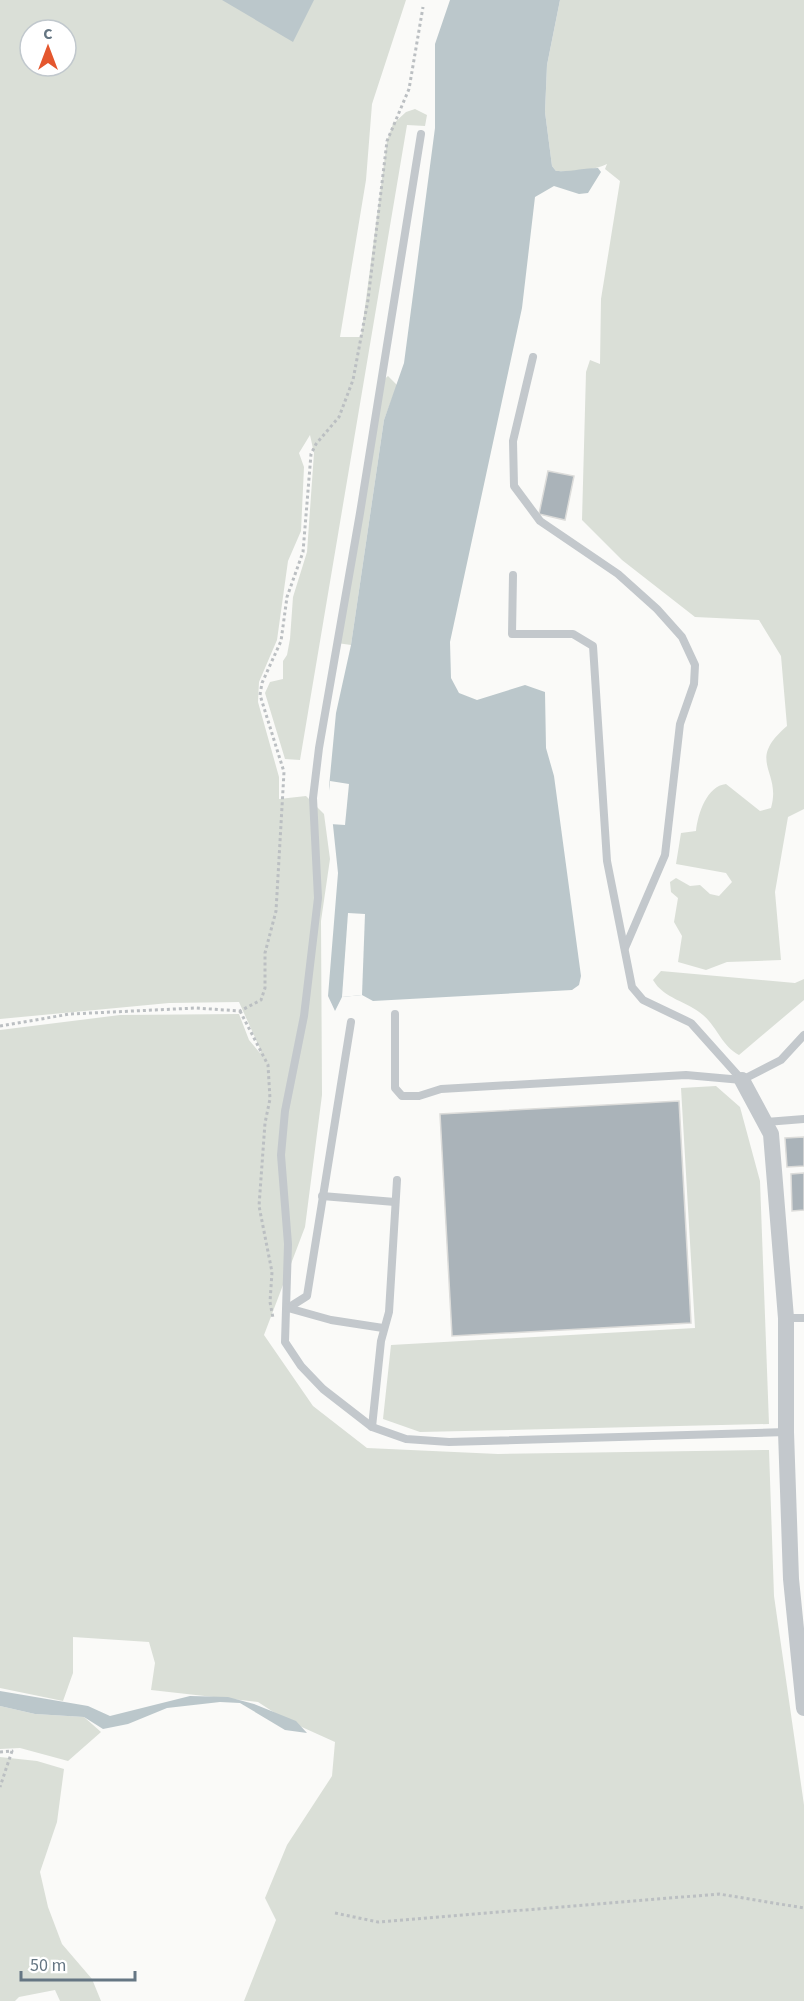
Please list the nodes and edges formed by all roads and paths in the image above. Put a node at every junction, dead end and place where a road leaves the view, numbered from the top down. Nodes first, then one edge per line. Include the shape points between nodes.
1 (423, 7) dead end
2 (421, 134) dead end
3 (533, 357) dead end
4 (513, 575) dead end
5 (625, 948) junction
6 (240, 1011) junction
7 (395, 1014) dead end
8 (351, 1022) dead end
9 (0, 1026) edge
10 (804, 1035) edge
11 (742, 1080) junction
12 (804, 1119) edge
13 (766, 1122) junction
14 (397, 1180) dead end
15 (322, 1196) junction
16 (395, 1202) junction
17 (288, 1308) junction
18 (786, 1318) junction
19 (804, 1318) edge
20 (383, 1328) junction
21 (285, 1342) junction
22 (372, 1427) junction
23 (786, 1432) junction
24 (804, 1708) edge
25 (0, 1752) edge
26 (0, 1787) edge
27 (804, 1908) edge
28 (335, 1913) dead end

1 - 6 path via 409,89 387,141 368,300 353,380 339,417 311,454 303,552 287,597 281,641 262,683 262,700 284,772 276,911 265,953 261,1000
2 - 17 lane via 313,798 318,898 304,1016 285,1111 282,1155
3 - 5 lane via 513,441 514,486 540,521 618,574 657,609 682,637 695,665 694,684 680,724 665,855
4 - 5 lane via 512,634 573,634 593,646 607,861
5 - 11 lane via 632,987 643,1000 691,1023
6 - 9 path via 196,1008 70,1014
6 - 21 path via 268,1065 270,1099 259,1206 272,1278 272,1313
7 - 11 lane via 395,1088 402,1096 419,1096 441,1089 686,1075
8 - 15 lane
10 - 11 lane via 781,1060
11 - 13 street
12 - 13 lane
13 - 18 street via 771,1134
14 - 16 lane
15 - 16 lane
15 - 17 lane via 308,1296
16 - 20 lane via 389,1312
17 - 20 lane
17 - 21 lane
18 - 19 lane
18 - 23 street
20 - 22 lane
21 - 22 lane via 323,1389
22 - 23 lane via 406,1439 449,1442
23 - 24 street via 791,1579
25 - 26 path via 12,1752
27 - 28 path via 719,1894 378,1922

